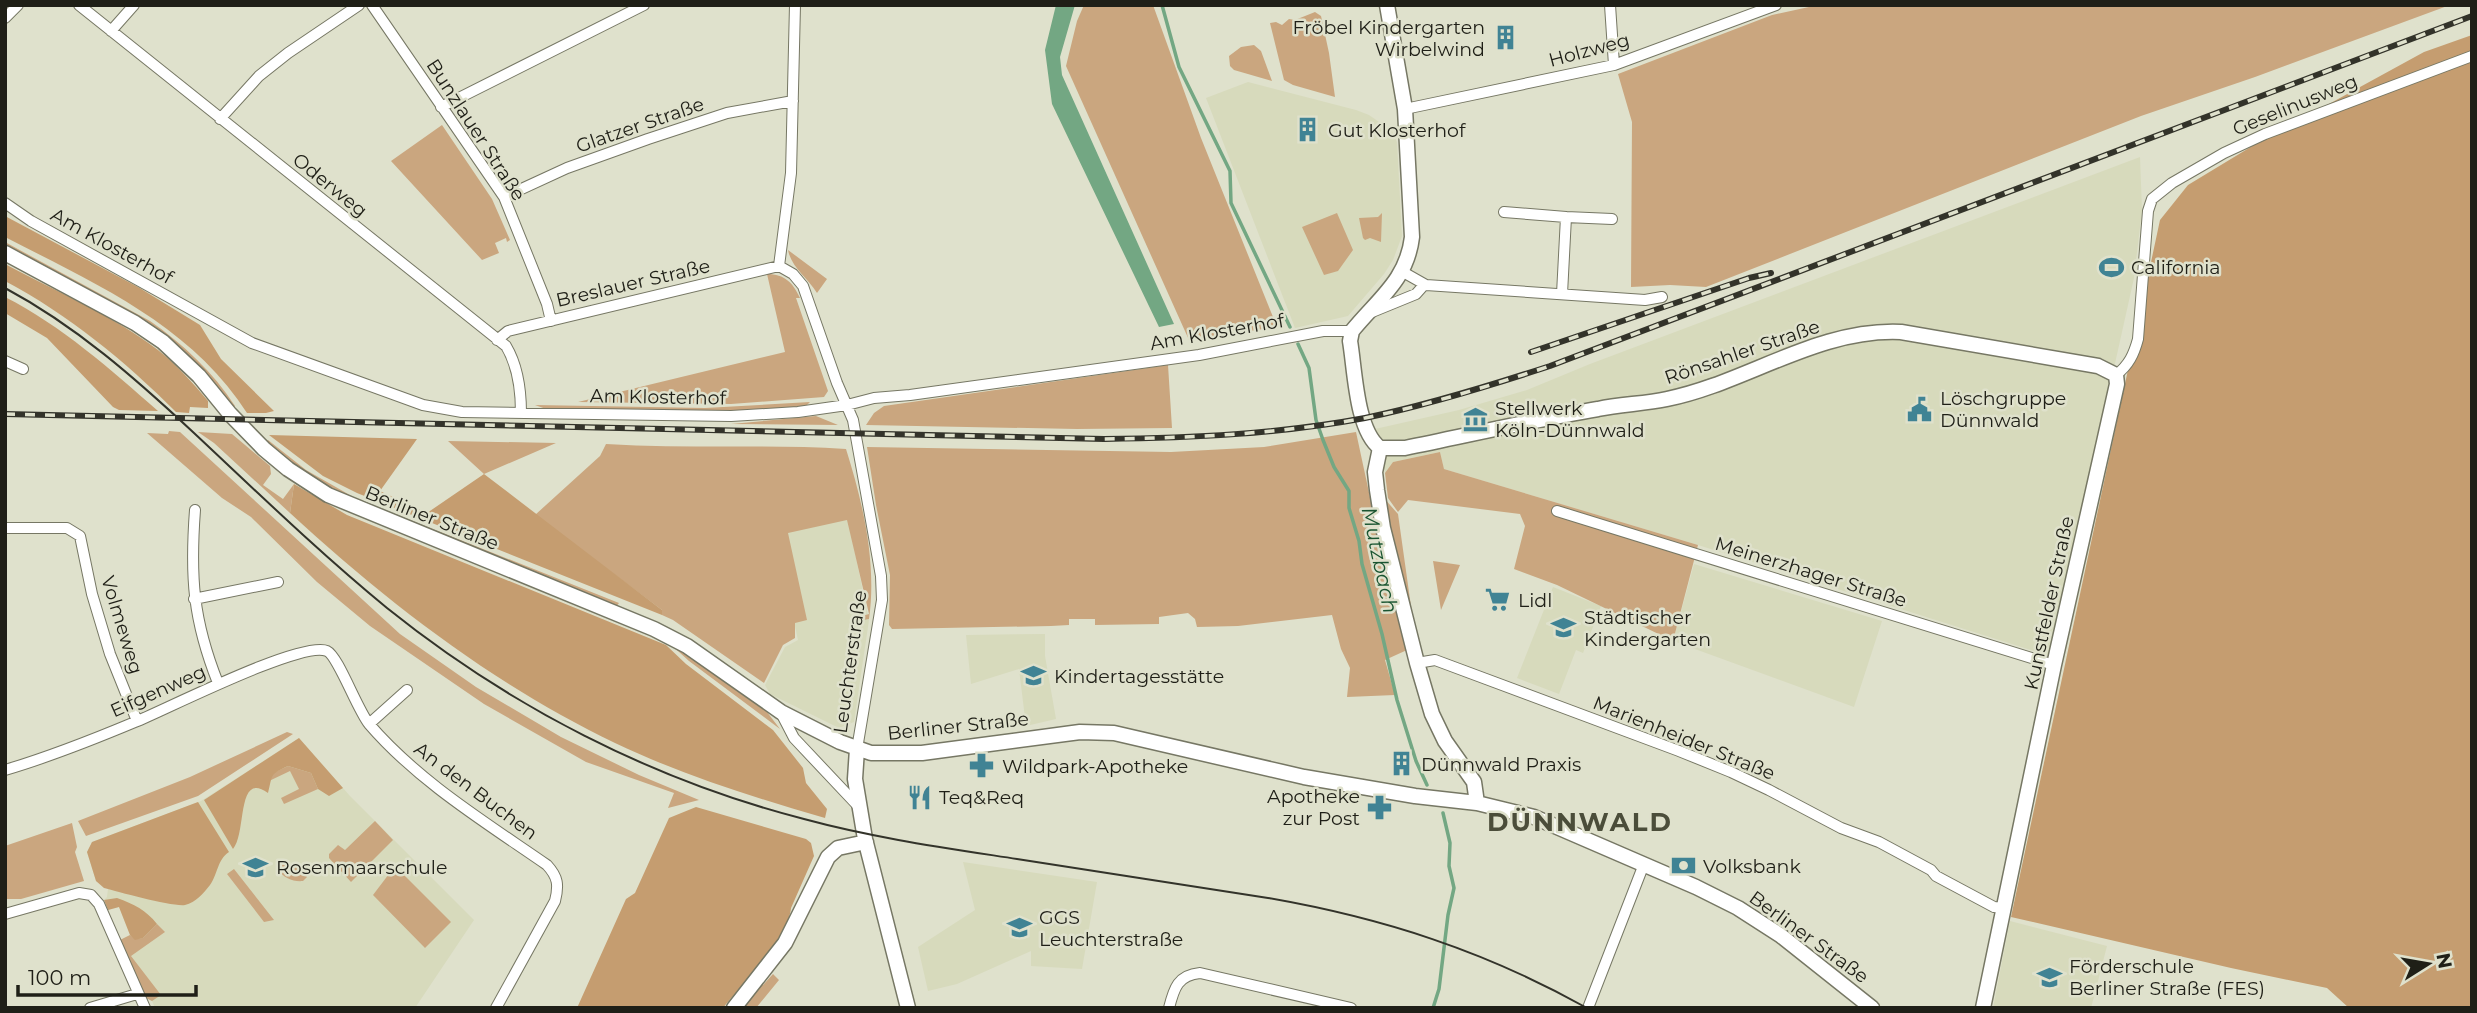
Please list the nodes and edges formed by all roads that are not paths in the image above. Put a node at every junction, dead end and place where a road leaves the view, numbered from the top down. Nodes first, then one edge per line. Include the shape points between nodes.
1 (19, 5) edge
2 (79, 5) edge
3 (134, 5) edge
4 (359, 5) edge
5 (372, 5) edge
6 (644, 5) edge
7 (795, 5) edge
8 (1387, 5) edge
9 (1609, 5) edge
10 (1774, 6) edge
11 (5, 18) edge
12 (111, 31) junction
13 (2472, 56) edge
14 (1614, 65) junction
15 (793, 101) junction
16 (441, 107) junction
17 (1405, 109) junction
18 (220, 119) junction
19 (504, 197) junction
20 (5, 203) edge
21 (2148, 211) joint
22 (1504, 212) dead end
23 (1566, 217) junction
24 (1612, 219) dead end
25 (5, 253) edge
26 (779, 266) junction
27 (1403, 272) junction
28 (1424, 285) junction
29 (1562, 294) junction
30 (1662, 297) dead end
31 (1365, 315) junction
32 (551, 321) junction
33 (1353, 331) junction
34 (497, 340) junction
35 (5, 361) edge
36 (23, 369) dead end
37 (2116, 375) junction
38 (847, 405) junction
39 (521, 413) junction
40 (1380, 448) junction
41 (195, 510) dead end
42 (1557, 511) dead end
43 (5, 528) edge
44 (278, 582) dead end
45 (194, 599) junction
46 (327, 651) joint
47 (1417, 663) junction
48 (2054, 665) junction
49 (218, 683) junction
50 (407, 690) dead end
51 (781, 712) junction
52 (137, 722) junction
53 (369, 723) junction
54 (857, 748) junction
55 (5, 770) edge
56 (1478, 803) junction
57 (859, 807) junction
58 (866, 842) junction
59 (1644, 864) junction
60 (2004, 908) junction
61 (5, 914) edge
62 (137, 994) junction
63 (90, 1008) edge
64 (145, 1008) edge
65 (496, 1008) edge
66 (734, 1008) edge
67 (908, 1008) edge
68 (1169, 1008) edge
69 (1351, 1008) edge
70 (1588, 1008) edge
71 (1872, 1008) edge
72 (1983, 1008) edge

1 - 11 street
2 - 12 street, Oderweg
3 - 12 street
4 - 18 street via 269,69
5 - 16 street, Bunzlauer Straße
6 - 16 street
7 - 15 street
8 - 17 main road
9 - 14 street
10 - 14 street, Holzweg
12 - 18 street, Oderweg
13 - 21 street, Geselinusweg via 2224,153 2172,183 2152,199
14 - 17 street, Holzweg
15 - 19 street, Glatzer Straße via 727,114 648,139
15 - 26 street via 791,173
16 - 19 street, Bunzlauer Straße
17 - 27 main road via 1412,237
18 - 34 street, Oderweg
19 - 32 street, Bunzlauer Straße
20 - 39 street, Am Klosterhof via 252,343 424,405
21 - 37 street, Kunstfelder Straße via 2138,339 2125,368
22 - 23 street
23 - 24 street
23 - 29 street
25 - 51 main road, Berliner Straße via 163,342 264,449 328,495 654,629 687,646
26 - 32 street, Breslauer Straße
26 - 38 street, Leuchterstraße via 803,286
27 - 28 street
27 - 31 main road
28 - 29 street
28 - 31 street via 1416,293
29 - 30 street via 1644,300
31 - 33 main road
32 - 34 street, Breslauer Straße via 508,331
33 - 38 street, Am Klosterhof via 1323,331 1199,355
33 - 40 main road via 1350,341 1364,426
34 - 39 street, Oderweg via 512,356
35 - 36 street
37 - 40 main road, Rönsahler Straße via 2098,366 1899,332 1869,332 1666,399 1405,448
37 - 48 main road, Kunstfelder Straße
38 - 39 street, Am Klosterhof via 718,416
38 - 54 street, Leuchterstraße via 878,552 882,600
40 - 47 main road via 1375,472 1383,528
41 - 45 street
42 - 48 street, Meinerzhager Straße
43 - 52 street, Volmeweg via 67,528 80,536 110,654
44 - 45 street
45 - 49 street via 206,654
46 - 49 street, Eifgenweg via 298,654
46 - 53 street, An den Buchen
47 - 56 main road via 1432,714 1474,782
47 - 60 street, Marienheider Straße via 1435,660 1721,768 1879,842 1994,907
48 - 60 main road, Kunstfelder Straße
49 - 52 street, Eifgenweg
50 - 53 street
51 - 54 main road, Berliner Straße
51 - 57 street via 794,738
52 - 55 street, Eifgenweg
53 - 65 street, An den Buchen via 396,754 428,780 556,874 555,901
54 - 56 main road, Berliner Straße via 871,754 907,754 1080,732 1114,733 1327,782
54 - 57 main road, Leuchterstraße
56 - 59 main road, Berliner Straße via 1534,817
57 - 58 main road, Leuchterstraße
58 - 66 main road via 838,848 828,857 785,943
58 - 67 main road, Leuchterstraße
59 - 70 street
59 - 71 main road, Berliner Straße via 1712,894 1767,926
60 - 72 main road, Kunstfelder Straße
61 - 62 street via 79,893 91,895
62 - 63 street
62 - 64 street
68 - 69 street via 1175,985 1200,973

